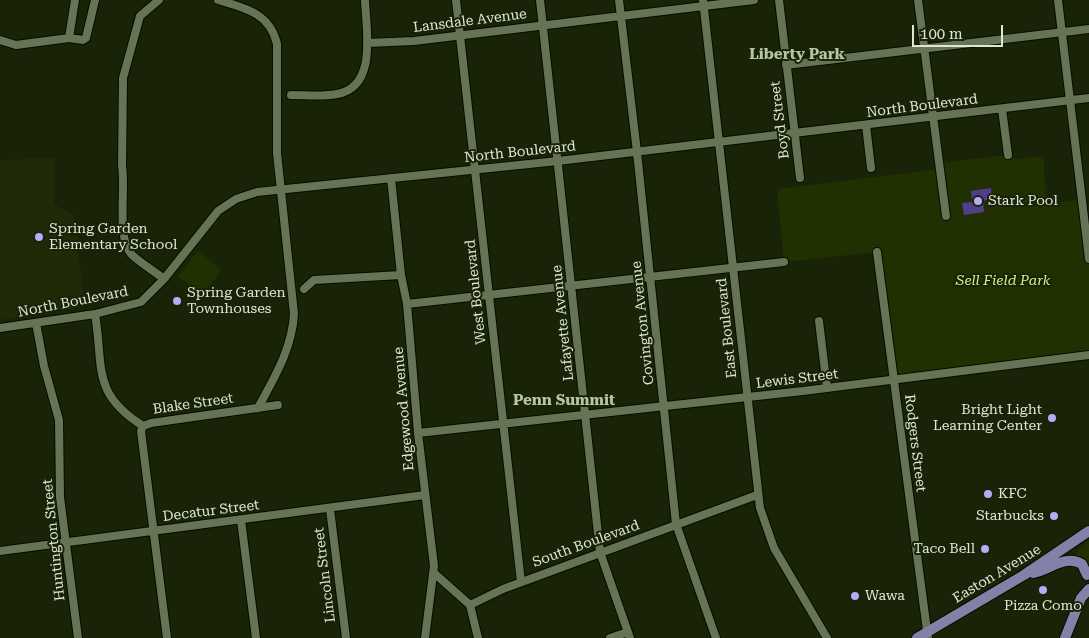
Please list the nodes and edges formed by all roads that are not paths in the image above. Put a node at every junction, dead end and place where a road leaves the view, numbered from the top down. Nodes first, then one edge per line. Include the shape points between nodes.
1 (76, 0) edge
2 (95, 0) edge
3 (159, 0) edge
4 (218, 0) edge
5 (365, 0) edge
6 (456, 0) edge
7 (540, 0) edge
8 (619, 0) edge
9 (754, 0) edge
10 (779, 0) edge
11 (918, 0) edge
12 (1058, 0) edge
13 (703, 3) edge
14 (620, 15) junction
15 (543, 25) junction
16 (1089, 29) edge
17 (1062, 32) junction
18 (460, 35) junction
19 (69, 38) junction
20 (1, 43) edge
21 (367, 43) junction
22 (924, 48) junction
23 (786, 65) junction
24 (291, 95) dead end
25 (1089, 98) edge
26 (1070, 101) junction
27 (1002, 109) junction
28 (933, 118) junction
29 (866, 125) junction
30 (794, 134) junction
31 (719, 142) junction
32 (637, 152) junction
33 (1008, 155) dead end
34 (558, 161) junction
35 (872, 168) dead end
36 (475, 169) junction
37 (391, 178) junction
38 (800, 178) dead end
39 (280, 189) junction
40 (946, 216) dead end
41 (877, 252) dead end
42 (1089, 259) edge
43 (784, 262) dead end
44 (733, 268) junction
45 (401, 275) junction
46 (650, 276) junction
47 (164, 279) junction
48 (571, 285) junction
49 (304, 290) dead end
50 (490, 294) junction
51 (407, 304) junction
52 (95, 314) junction
53 (819, 321) dead end
54 (36, 323) junction
55 (0, 328) edge
56 (1089, 355) edge
57 (895, 379) junction
58 (827, 388) junction
59 (746, 397) junction
60 (278, 405) dead end
61 (664, 406) junction
62 (258, 408) junction
63 (585, 414) junction
64 (503, 424) junction
65 (143, 426) junction
66 (418, 433) junction
67 (757, 495) junction
68 (425, 496) junction
69 (330, 509) junction
70 (241, 520) junction
71 (676, 524) junction
72 (153, 531) junction
73 (1089, 531) edge
74 (66, 543) junction
75 (0, 551) edge
76 (600, 552) junction
77 (434, 573) junction
78 (1088, 573) edge
79 (1024, 575) junction
80 (521, 582) junction
81 (1089, 589) edge
82 (1081, 598) junction
83 (470, 605) junction
84 (629, 635) edge
85 (928, 635) edge
86 (78, 638) edge
87 (168, 638) edge
88 (256, 638) edge
89 (346, 638) edge
90 (425, 638) edge
91 (478, 638) edge
92 (610, 638) edge
93 (716, 638) edge
94 (827, 638) edge
95 (916, 638) edge
96 (1064, 638) edge

1 - 19 street
2 - 19 street via 86,38
3 - 47 street via 140,16 123,78 122,166 124,241 132,254
4 - 39 street via 261,16 268,22 275,38
5 - 21 street
6 - 18 street, West Boulevard
7 - 15 street, Lafayette Avenue
8 - 14 street, Covington Avenue
9 - 13 street, Lansdale Avenue
10 - 23 street, Boyd Street
11 - 22 street
12 - 17 street
13 - 14 street, Lansdale Avenue
13 - 31 street, East Boulevard
14 - 15 street, Lansdale Avenue
14 - 32 street, Covington Avenue
15 - 18 street, Lansdale Avenue
15 - 34 street, Lafayette Avenue
16 - 17 street
17 - 22 street
17 - 26 street
18 - 21 street, Lansdale Avenue
18 - 36 street, West Boulevard
19 - 20 street via 16,45
21 - 24 street via 366,66 354,87 338,94
22 - 23 street
22 - 28 street
23 - 30 street, Boyd Street
25 - 26 street, North Boulevard
26 - 27 street, North Boulevard
26 - 42 street
27 - 28 street, North Boulevard
27 - 33 street
28 - 29 street, North Boulevard
28 - 40 street
29 - 30 street, North Boulevard
29 - 35 street
30 - 31 street, North Boulevard
30 - 38 street, Boyd Street
31 - 32 street, North Boulevard
31 - 44 street, East Boulevard
32 - 34 street, North Boulevard
32 - 46 street, Covington Avenue
34 - 36 street, North Boulevard
34 - 48 street, Lafayette Avenue
36 - 37 street, North Boulevard
36 - 50 street, West Boulevard
37 - 39 street, North Boulevard
37 - 45 street, Edgewood Avenue
39 - 47 street, North Boulevard via 246,195 218,211
39 - 62 street via 294,314 293,331 281,365
41 - 57 street, Rodgers Street
43 - 44 street
44 - 46 street
44 - 59 street, East Boulevard
45 - 49 street via 314,280
45 - 51 street, Edgewood Avenue
46 - 48 street
46 - 61 street, Covington Avenue
47 - 52 street, North Boulevard via 141,302
48 - 50 street
48 - 63 street, Lafayette Avenue
50 - 51 street
50 - 64 street, West Boulevard
51 - 66 street, Edgewood Avenue
52 - 54 street, North Boulevard
52 - 65 street, Blake Street via 105,388 118,408
53 - 58 street
54 - 55 street, North Boulevard
54 - 74 street, Huntington Street via 59,420 59,481
56 - 57 street, Lewis Street
57 - 58 street, Lewis Street
57 - 85 street, Rodgers Street
58 - 59 street, Lewis Street
59 - 61 street, Lewis Street
59 - 67 street, East Boulevard
60 - 62 street, Blake Street
61 - 63 street, Lewis Street
61 - 71 street, Covington Avenue
62 - 65 street, Blake Street via 151,422
63 - 64 street, Lewis Street
63 - 76 street, Lafayette Avenue
64 - 66 street, Lewis Street
64 - 80 street, West Boulevard
65 - 72 street
66 - 68 street, Edgewood Avenue
67 - 71 street, South Boulevard
67 - 94 street, East Boulevard via 774,548
68 - 69 street, Decatur Street
68 - 77 street, Edgewood Avenue
69 - 70 street, Decatur Street
69 - 89 street, Lincoln Street
70 - 72 street, Decatur Street
70 - 88 street
71 - 76 street, South Boulevard
71 - 93 street, Covington Avenue
72 - 74 street, Decatur Street
72 - 87 street
73 - 79 main road, Easton Avenue
74 - 75 street, Decatur Street
74 - 86 street, Huntington Street
76 - 80 street, South Boulevard
76 - 84 street, Lafayette Avenue
77 - 83 street
77 - 90 street, Edgewood Avenue
78 - 79 main road via 1082,564 1066,560 1040,572
78 - 82 main road
79 - 85 main road, Easton Avenue
80 - 83 street, South Boulevard
81 - 82 main road
82 - 96 main road
83 - 91 street
84 - 92 street
85 - 95 main road, Easton Avenue

